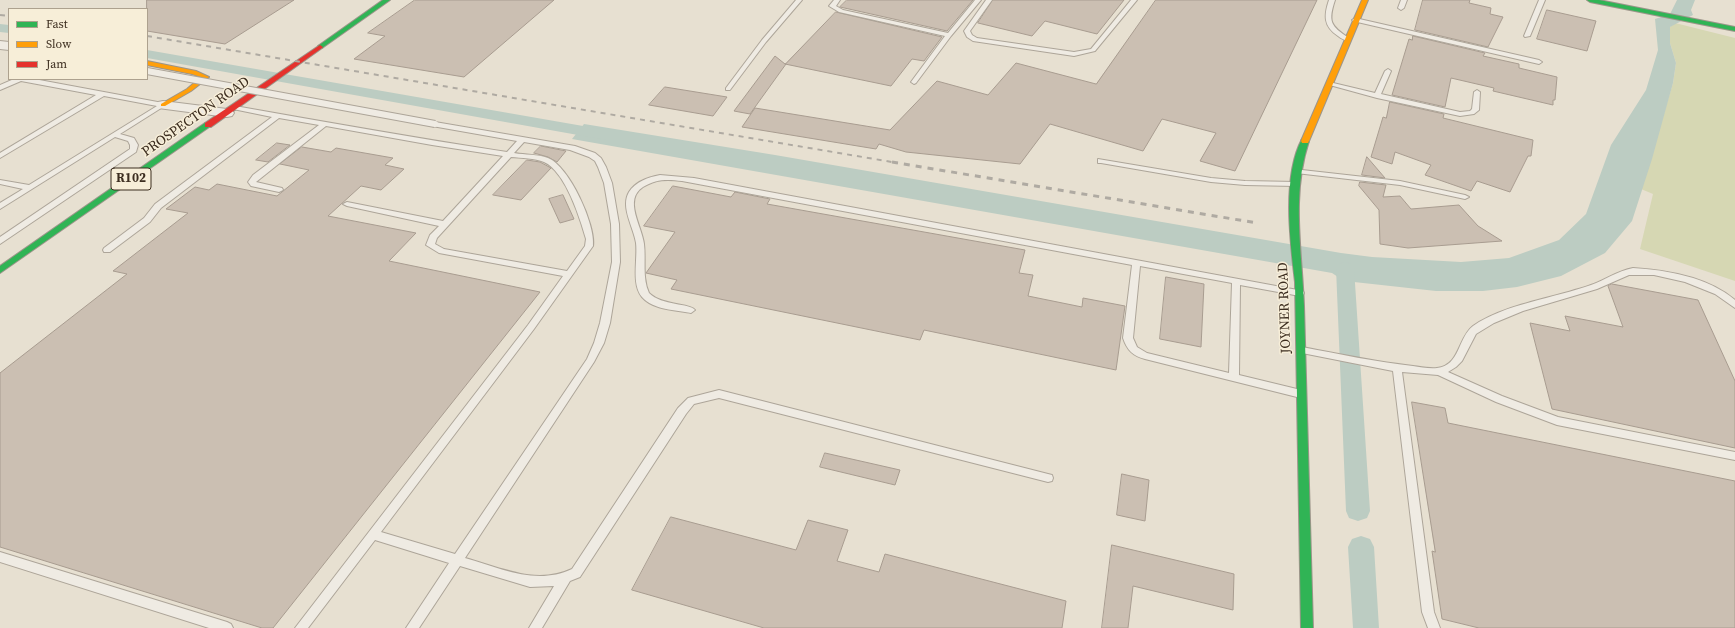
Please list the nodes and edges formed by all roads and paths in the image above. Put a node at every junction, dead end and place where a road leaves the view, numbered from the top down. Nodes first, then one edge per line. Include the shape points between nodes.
1 (387, 0) edge
2 (799, 0) edge
3 (837, 0) edge
4 (978, 0) edge
5 (989, 0) edge
6 (1134, 0) edge
7 (1332, 0) edge
8 (1365, 0) edge
9 (1404, 0) edge
10 (1542, 0) edge
11 (1591, 0) edge
12 (1401, 8) dead end
13 (1355, 20) junction
14 (1735, 29) edge
15 (949, 36) junction
16 (1527, 36) dead end
17 (1348, 39) junction
18 (1539, 62) dead end
19 (148, 63) edge
20 (148, 71) edge
21 (1388, 71) dead end
22 (17, 80) edge
23 (28, 80) edge
24 (914, 82) dead end
25 (1329, 84) junction
26 (0, 88) edge
27 (728, 89) dead end
28 (1477, 92) dead end
29 (102, 94) junction
30 (1377, 96) junction
31 (163, 105) junction
32 (230, 110) junction
33 (279, 115) junction
34 (326, 123) junction
35 (114, 135) junction
36 (522, 140) junction
37 (509, 155) junction
38 (0, 156) edge
39 (1101, 161) dead end
40 (1296, 171) junction
41 (0, 182) edge
42 (1296, 184) junction
43 (30, 188) junction
44 (279, 190) dead end
45 (1465, 197) dead end
46 (347, 204) dead end
47 (0, 207) edge
48 (444, 224) junction
49 (0, 241) edge
50 (107, 250) dead end
51 (1136, 264) junction
52 (0, 270) edge
53 (570, 274) junction
54 (1236, 282) junction
55 (1300, 294) junction
56 (1735, 305) edge
57 (691, 310) dead end
58 (1301, 350) junction
59 (1397, 368) junction
60 (1439, 372) junction
61 (1234, 378) junction
62 (1302, 394) junction
63 (1735, 456) edge
64 (1048, 478) dead end
65 (373, 535) junction
66 (0, 557) edge
67 (458, 560) junction
68 (564, 579) junction
69 (227, 628) edge
70 (301, 628) edge
71 (412, 628) edge
72 (535, 628) edge
73 (1307, 628) edge
74 (1434, 628) edge

1 - 32 street, PROSPECTON ROAD / R102
2 - 27 lane
3 - 15 lane via 832,6 841,11
4 - 15 lane
5 - 6 lane via 967,31 975,40 1074,54 1093,50
7 - 17 lane via 1327,18 1329,25
8 - 13 street, JOYNER ROAD
9 - 12 lane
10 - 16 lane
11 - 14 street
13 - 17 street, JOYNER ROAD
13 - 18 lane
15 - 24 lane
17 - 25 street, JOYNER ROAD
19 - 31 street via 194,72 206,77
20 - 36 lane, bridge
21 - 30 lane
22 - 26 lane
23 - 29 lane
25 - 30 lane
25 - 40 street, JOYNER ROAD via 1303,146
28 - 30 lane via 1475,110 1467,114 1445,112
29 - 31 lane
29 - 38 lane
31 - 32 street
31 - 35 lane
32 - 33 lane
32 - 52 street, PROSPECTON ROAD / R102
33 - 34 lane
33 - 50 lane via 158,206 147,220
34 - 37 lane
34 - 44 lane via 252,182
35 - 43 lane
35 - 49 lane via 131,140 134,150
36 - 37 lane
36 - 67 lane via 572,148 592,155 598,160 608,183 615,224 616,262 605,323 591,360
37 - 48 lane
37 - 53 lane via 546,160 553,164 560,171 575,198 590,242
39 - 42 lane via 1211,180
40 - 42 street, JOYNER ROAD
40 - 45 lane via 1400,184
41 - 43 lane
42 - 55 street, JOYNER ROAD via 1294,235
43 - 47 lane
46 - 48 lane
48 - 53 lane via 433,237 430,245 434,248
51 - 54 lane
51 - 57 lane via 737,188 665,177 653,179 632,192 630,201 640,243 644,294 665,305
51 - 61 lane via 1128,338 1134,352
53 - 65 lane
54 - 55 lane
54 - 61 lane
55 - 58 street, JOYNER ROAD
56 - 60 lane via 1719,292 1683,280 1653,273 1622,273 1594,287 1507,313 1476,329 1469,335 1464,350 1456,362
58 - 59 lane
58 - 62 street, JOYNER ROAD
59 - 60 lane
59 - 74 lane via 1428,612
60 - 63 lane via 1498,399 1557,421
61 - 62 lane
62 - 73 street, JOYNER ROAD
64 - 68 lane via 719,394 706,396 691,401 682,411 576,573
65 - 67 lane
65 - 70 lane
66 - 69 lane
67 - 68 lane via 530,582 542,583
67 - 71 lane
68 - 72 lane

